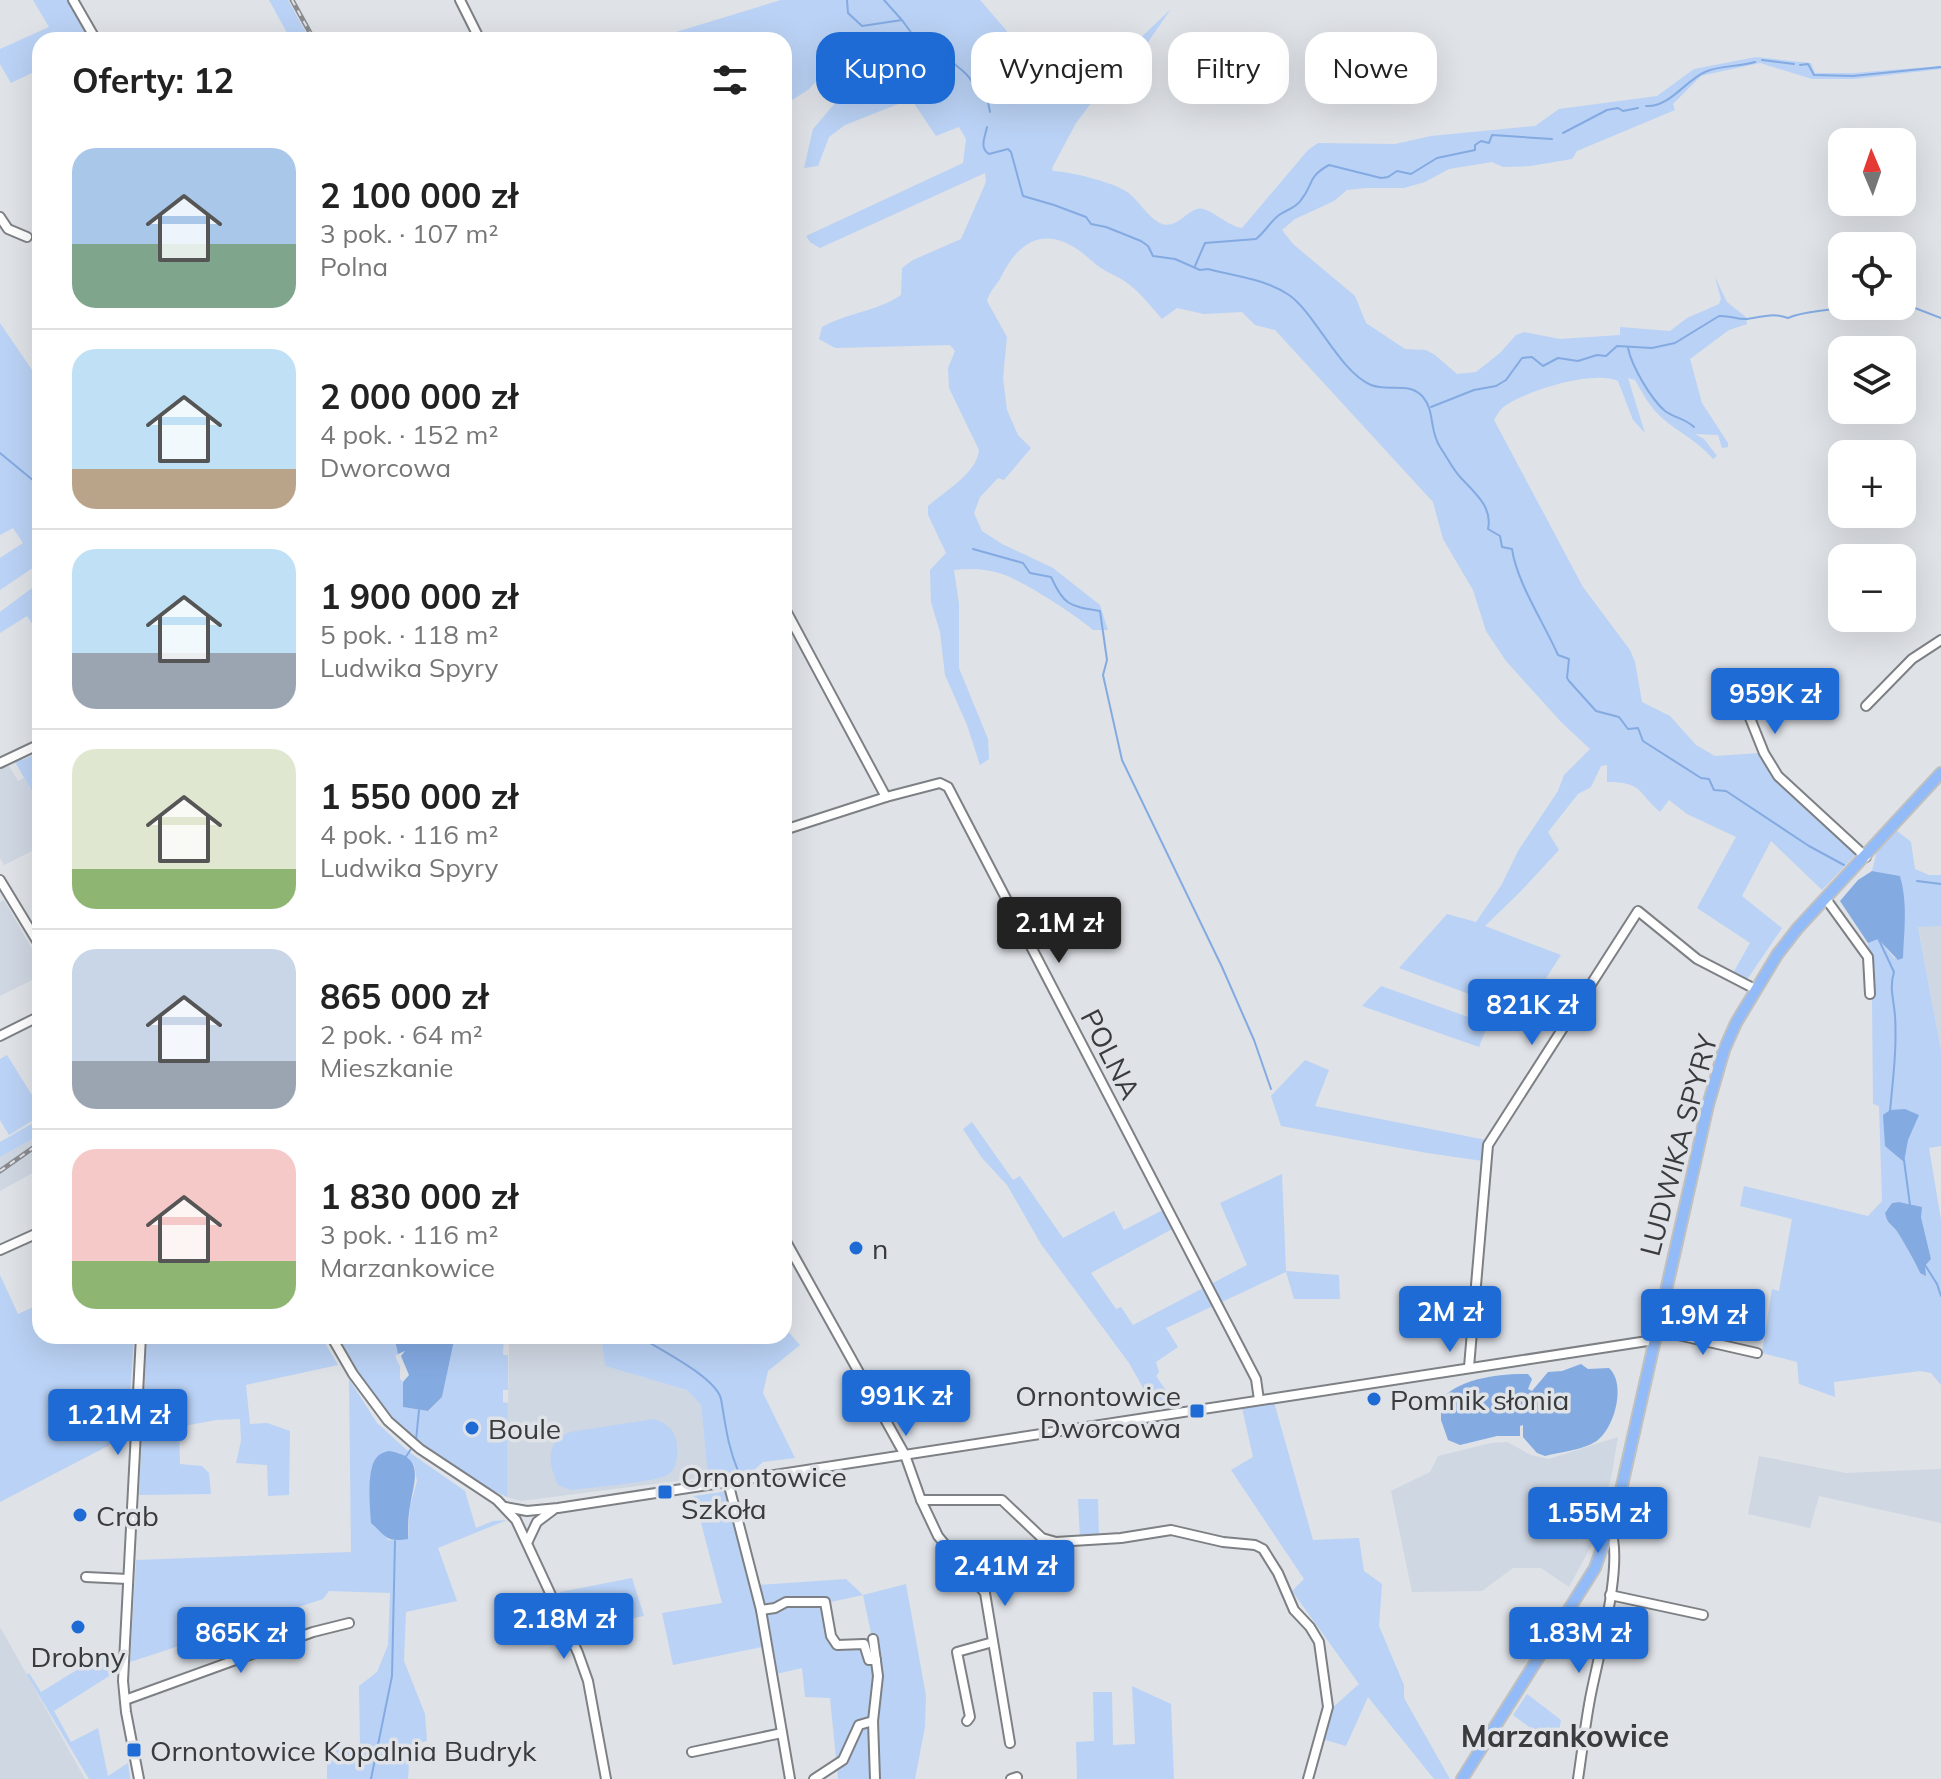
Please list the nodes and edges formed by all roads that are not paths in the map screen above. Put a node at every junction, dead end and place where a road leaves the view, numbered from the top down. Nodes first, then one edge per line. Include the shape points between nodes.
1 (73, 0) edge
2 (460, 0) edge
3 (91, 32) edge
4 (476, 32) edge
5 (0, 217) edge
6 (27, 237) dead end
7 (792, 622) edge
8 (1941, 640) edge
9 (1744, 703) dead end
10 (1866, 706) dead end
11 (32, 748) edge
12 (0, 763) edge
13 (1941, 773) edge
14 (886, 797) junction
15 (792, 827) edge
16 (1866, 857) junction
17 (0, 880) edge
18 (1826, 899) junction
19 (32, 933) edge
20 (1755, 989) junction
21 (1870, 994) dead end
22 (32, 1020) edge
23 (0, 1036) edge
24 (32, 1236) edge
25 (0, 1250) edge
26 (792, 1252) edge
27 (1655, 1335) junction
28 (141, 1344) edge
29 (336, 1344) edge
30 (1757, 1353) dead end
31 (1469, 1367) junction
32 (1259, 1400) junction
33 (905, 1455) junction
34 (728, 1482) junction
35 (921, 1500) junction
36 (505, 1507) junction
37 (558, 1508) junction
38 (529, 1511) junction
39 (518, 1523) junction
40 (536, 1523) junction
41 (1610, 1529) junction
42 (527, 1542) junction
43 (1595, 1566) junction
44 (1612, 1576) junction
45 (86, 1577) dead end
46 (128, 1579) junction
47 (1610, 1595) junction
48 (761, 1610) junction
49 (1703, 1615) dead end
50 (349, 1623) dead end
51 (873, 1639) dead end
52 (993, 1642) junction
53 (876, 1660) junction
54 (125, 1700) junction
55 (873, 1721) junction
56 (967, 1721) dead end
57 (782, 1733) junction
58 (1010, 1743) dead end
59 (692, 1752) dead end
60 (139, 1779) edge
61 (606, 1779) edge
62 (790, 1779) edge
63 (814, 1779) edge
64 (875, 1779) edge
65 (1308, 1779) edge
66 (1462, 1779) edge
67 (1578, 1779) edge

1 - 3 street
2 - 4 street
5 - 6 street via 8,229
7 - 14 street
8 - 10 street via 1912,659
9 - 16 street via 1778,776
11 - 12 street
13 - 16 main road, LUDWIKA SPYRY
14 - 15 street, POLNA
14 - 32 street, POLNA via 940,783 948,787 1256,1379
16 - 18 main road, LUDWIKA SPYRY
17 - 19 street
18 - 20 main road, LUDWIKA SPYRY via 1797,929
18 - 21 street via 1868,957
20 - 27 main road, LUDWIKA SPYRY via 1715,1078
20 - 31 street via 1697,959 1638,911 1488,1145
22 - 23 street
24 - 25 street
26 - 33 street
27 - 30 street
27 - 31 street
27 - 41 main road, LUDWIKA SPYRY
28 - 46 street
29 - 36 street via 373,1404 403,1436
31 - 32 street
32 - 33 street
33 - 34 street
33 - 35 street
34 - 37 street
34 - 48 street
35 - 52 street via 938,1536 985,1593
35 - 65 street via 1002,1500 1042,1538 1056,1542 1171,1530 1263,1549 1294,1610 1319,1642 1328,1707
36 - 38 street
36 - 39 street
37 - 38 street
37 - 40 street
38 - 39 street
38 - 40 street via 535,1513
39 - 40 street
39 - 42 street
40 - 42 street
41 - 43 main road, LUDWIKA SPYRY
41 - 44 street via 1615,1546
42 - 61 street via 588,1681
43 - 44 street
43 - 66 main road, LUDWIKA SPYRY
44 - 47 street
45 - 46 street
46 - 54 street
47 - 49 street
47 - 67 street
48 - 53 street via 786,1602 825,1602 837,1645 864,1644 869,1660
48 - 57 street
50 - 54 street
51 - 53 street
52 - 56 street via 957,1652
52 - 58 street
53 - 55 street
54 - 60 street
55 - 63 street via 857,1727 843,1760
55 - 64 street
57 - 59 street
57 - 62 street

